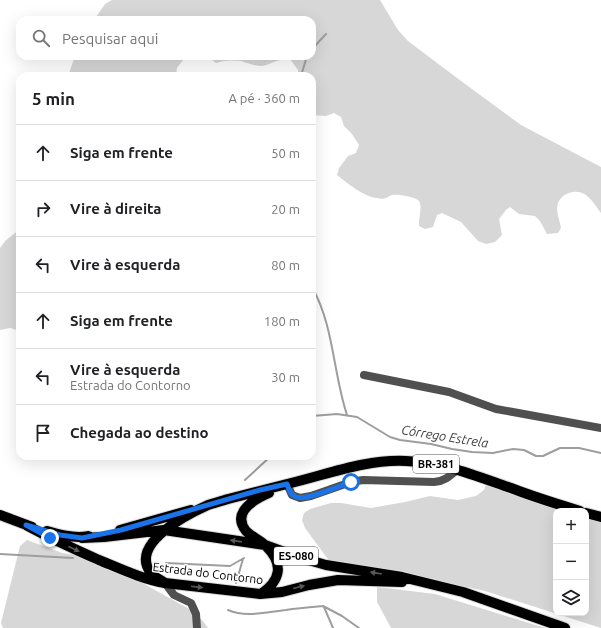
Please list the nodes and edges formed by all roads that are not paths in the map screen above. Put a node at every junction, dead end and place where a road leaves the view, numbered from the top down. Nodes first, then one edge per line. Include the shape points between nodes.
1 (364, 375) dead end
2 (601, 428) edge
3 (458, 469) junction
4 (287, 484) junction
5 (209, 505) junction
6 (570, 508) edge
7 (589, 514) edge
8 (0, 515) edge
9 (601, 517) edge
10 (26, 525) junction
11 (164, 530) junction
12 (82, 538) junction
13 (265, 545) junction
14 (165, 583) junction
15 (428, 584) junction
16 (260, 594) junction
17 (197, 628) edge
18 (565, 628) edge

1 - 2 street via 449,392 496,409
3 - 4 main road, BR-381 via 424,462 384,461 349,467
3 - 4 street via 442,481 363,480 305,498 295,497 290,493
3 - 6 main road, BR-381
4 - 5 main road, BR-381
4 - 13 main road, BR-381 via 256,499 243,513 242,521 246,530
5 - 11 main road, BR-381
5 - 12 main road via 121,530
7 - 9 main road
8 - 10 main road
10 - 12 main road via 60,535
10 -> 14 main road, Estrada do Contorno / ES-080 via 129,573
11 - 12 main road, ES-080
13 -> 11 main road, ES-080
11 - 14 main road via 155,538 146,557 151,574
15 -> 13 main road, ES-080 via 402,577 326,565
13 - 16 main road, BR-381 via 274,555 278,572 275,581
14 -> 16 main road, Estrada do Contorno / ES-080
14 - 17 street via 174,595 191,603 196,614
16 -> 15 main road, Estrada do Contorno / ES-080 via 338,580
15 - 18 main road, ES-080 via 463,592

